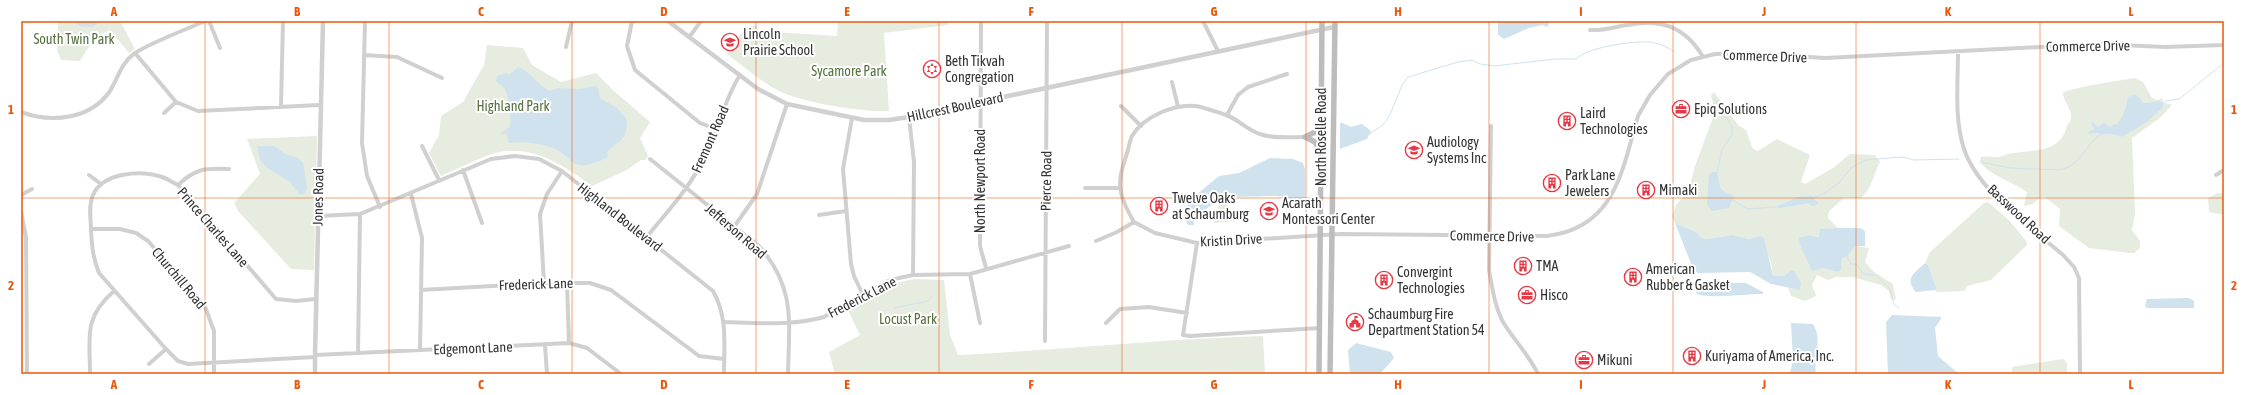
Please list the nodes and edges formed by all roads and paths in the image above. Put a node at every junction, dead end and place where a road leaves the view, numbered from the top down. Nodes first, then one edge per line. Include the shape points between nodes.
1 (204, 21) edge
2 (209, 21) edge
3 (283, 21) edge
4 (323, 21) edge
5 (364, 21) edge
6 (572, 21) edge
7 (632, 21) edge
8 (668, 21) edge
9 (700, 21) edge
10 (981, 21) edge
11 (1047, 21) edge
12 (1203, 21) edge
13 (1322, 21) edge
14 (1334, 24) edge
15 (1322, 29) junction
16 (1590, 30) dead end
17 (690, 36) junction
18 (2224, 45) edge
19 (566, 47) dead end
20 (220, 48) dead end
21 (1218, 51) junction
22 (1958, 52) junction
23 (135, 53) junction
24 (364, 55) junction
25 (1702, 57) junction
26 (1287, 74) dead end
27 (740, 75) junction
28 (442, 78) dead end
29 (1172, 82) dead end
30 (1047, 88) junction
31 (981, 101) junction
32 (176, 102) junction
33 (787, 104) junction
34 (320, 105) junction
35 (281, 106) junction
36 (1121, 106) dead end
37 (1178, 107) junction
38 (21, 112) edge
39 (164, 113) dead end
40 (1227, 115) junction
41 (909, 117) junction
42 (852, 118) junction
43 (1141, 126) junction
44 (1491, 126) dead end
45 (716, 129) junction
46 (1321, 129) junction
47 (1305, 137) junction
48 (422, 146) dead end
49 (1321, 153) junction
50 (650, 159) dead end
51 (229, 169) dead end
52 (463, 170) junction
53 (2224, 170) edge
54 (562, 171) junction
55 (89, 175) dead end
56 (2216, 175) dead end
57 (439, 180) junction
58 (100, 184) junction
59 (178, 185) junction
60 (685, 188) junction
61 (1085, 188) dead end
62 (1120, 188) junction
63 (32, 189) dead end
64 (411, 194) junction
65 (21, 195) edge
66 (380, 207) junction
67 (846, 211) junction
68 (21, 212) edge
69 (360, 214) junction
70 (819, 215) dead end
71 (318, 216) junction
72 (482, 222) dead end
73 (1134, 222) junction
74 (734, 227) junction
75 (91, 229) junction
76 (1332, 234) junction
77 (1321, 235) junction
78 (1490, 236) junction
79 (26, 237) junction
80 (21, 238) edge
81 (646, 238) junction
82 (1096, 241) dead end
83 (1197, 243) junction
84 (1068, 246) dead end
85 (1046, 251) junction
86 (986, 268) junction
87 (970, 274) junction
88 (913, 275) junction
89 (544, 283) junction
90 (567, 283) junction
91 (421, 290) junction
92 (114, 291) junction
93 (863, 295) junction
94 (316, 299) junction
95 (1186, 313) junction
96 (724, 322) junction
97 (1106, 323) dead end
98 (789, 324) junction
99 (980, 324) dead end
100 (1320, 328) junction
101 (1045, 341) dead end
102 (570, 343) junction
103 (545, 344) junction
104 (166, 349) junction
105 (420, 350) junction
106 (358, 353) junction
107 (315, 356) junction
108 (724, 359) junction
109 (214, 363) junction
110 (148, 364) dead end
111 (21, 371) edge
112 (27, 372) edge
113 (90, 374) edge
114 (214, 374) edge
115 (315, 374) edge
116 (547, 374) edge
117 (621, 374) edge
118 (724, 374) edge
119 (788, 374) edge
120 (1319, 374) edge
121 (1330, 374) edge
122 (1538, 374) edge
123 (2080, 374) edge

1 - 23 street
2 - 20 street
3 - 35 street
4 - 34 street, Jones Road
5 - 24 street
6 - 19 street
7 - 45 street via 627,46 635,70 700,122
8 - 17 street, Hillcrest Boulevard
9 - 17 street
10 - 31 street, North Newport Road
11 - 30 street, Pierce Road
12 - 21 street
13 - 15 main road, North Roselle Road
14 - 15 street, Hillcrest Boulevard
14 - 76 main road, North Roselle Road
15 - 21 street, Hillcrest Boulevard
15 - 46 main road, North Roselle Road
16 - 25 street via 1603,31 1627,25 1656,23 1676,28 1694,42
17 - 27 street, Hillcrest Boulevard
18 - 22 street, Commerce Drive via 2165,47 2099,44
21 - 30 street, Hillcrest Boulevard
22 - 25 street, Commerce Drive via 1825,58 1747,53
22 - 123 street, Basswood Road via 1958,115 1964,149 1974,168 1990,191 2063,255 2074,267 2079,278
23 - 32 street
23 - 38 street via 120,68 110,91 80,114 60,118 40,117
24 - 28 street via 397,57
24 - 66 street via 362,143 367,176
25 - 78 street, Commerce Drive via 1691,60 1668,74 1644,103 1618,184 1607,204 1597,215 1560,235
26 - 40 street via 1248,87 1238,95
27 - 33 street, Hillcrest Boulevard via 766,94
27 - 45 street, Fremont Road via 732,87
29 - 37 street
30 - 31 street, Hillcrest Boulevard
30 - 85 street, Pierce Road
31 - 41 street, Hillcrest Boulevard
31 - 86 street, North Newport Road via 980,246
32 - 35 street via 198,111
32 - 39 street
33 - 42 street, Hillcrest Boulevard
33 - 74 street via 757,194
34 - 35 street
34 - 71 street, Jones Road
36 - 43 street
37 - 40 street via 1196,106
37 - 43 street via 1158,114
40 - 47 street via 1263,135
41 - 42 street, Hillcrest Boulevard via 881,121
41 - 88 street via 914,162
42 - 67 street via 843,169
43 - 62 street via 1132,136 1119,177
44 - 78 street
45 - 60 street, Fremont Road via 702,163
46 - 47 main road
46 - 49 main road, North Roselle Road
47 - 49 main road via 1315,142
48 - 57 street
49 - 77 main road, North Roselle Road
50 - 60 street, Jefferson Road
51 - 59 street via 197,170
52 - 54 street, Highland Boulevard via 491,159 515,156 539,159
52 - 57 street, Highland Boulevard
52 - 72 street
53 - 56 street
54 - 81 street, Highland Boulevard
54 - 89 street via 547,194 540,214
55 - 58 street
57 - 64 street, Highland Boulevard
58 - 59 street, Prince Charles Lane via 118,175 147,174 162,177
58 - 75 street, Edgemont Lane via 91,203
59 - 94 street, Prince Charles Lane via 276,300
60 - 74 street, Jefferson Road
60 - 81 street, Fremont Road
61 - 62 street
62 - 73 street via 1126,208
63 - 65 street
64 - 66 street, Highland Boulevard
64 - 91 street via 422,238
66 - 69 street, Highland Boulevard
67 - 70 street
67 - 93 street via 850,264
68 - 79 street
69 - 71 street, Highland Boulevard
69 - 106 street
71 - 94 street, Jones Road
73 - 82 street
73 - 83 street, Kristin Drive via 1155,233
74 - 98 street, Jefferson Road via 758,246 785,286
75 - 92 street, Edgemont Lane via 93,257 99,273
75 - 109 street, Churchill Road via 120,229 136,233 148,241 204,304 214,331
76 - 77 street, Kristin Drive
76 - 78 street, Commerce Drive
76 - 121 main road, North Roselle Road
77 - 83 street, Kristin Drive
77 - 100 main road, North Roselle Road
78 - 122 street via 1489,270 1502,321 1532,360
79 - 80 street
79 - 112 street
81 - 96 street, Highland Boulevard via 713,291
83 - 95 street
84 - 85 street, Frederick Lane
85 - 86 street, Frederick Lane
85 - 101 street, Pierce Road
86 - 87 street, Frederick Lane
87 - 88 street, Frederick Lane
87 - 99 street
88 - 93 street, Frederick Lane via 890,280
89 - 90 street, Frederick Lane
89 - 91 street, Frederick Lane
90 - 102 street
90 - 108 street, Frederick Lane via 590,283 611,290 699,356
91 - 105 street
92 - 104 street, Edgemont Lane
92 - 113 street via 101,302 90,324
93 - 98 street, Frederick Lane via 824,316
94 - 107 street, Jones Road
95 - 97 street via 1149,307 1120,309
95 - 100 street via 1182,334 1216,335
96 - 98 street, Frederick Lane
96 - 108 street, Highland Boulevard
98 - 119 street, Jefferson Road
100 - 120 main road, North Roselle Road
102 - 103 street, Edgemont Lane
102 - 117 street, Edgemont Lane via 586,348
103 - 105 street, Edgemont Lane
103 - 116 street
104 - 109 street, Edgemont Lane via 178,360 188,364
104 - 110 street
105 - 106 street, Edgemont Lane
106 - 107 street, Edgemont Lane
107 - 109 street, Edgemont Lane
107 - 115 street, Jones Road
108 - 118 street, Highland Boulevard
109 - 114 street, Churchill Road
111 - 112 street

